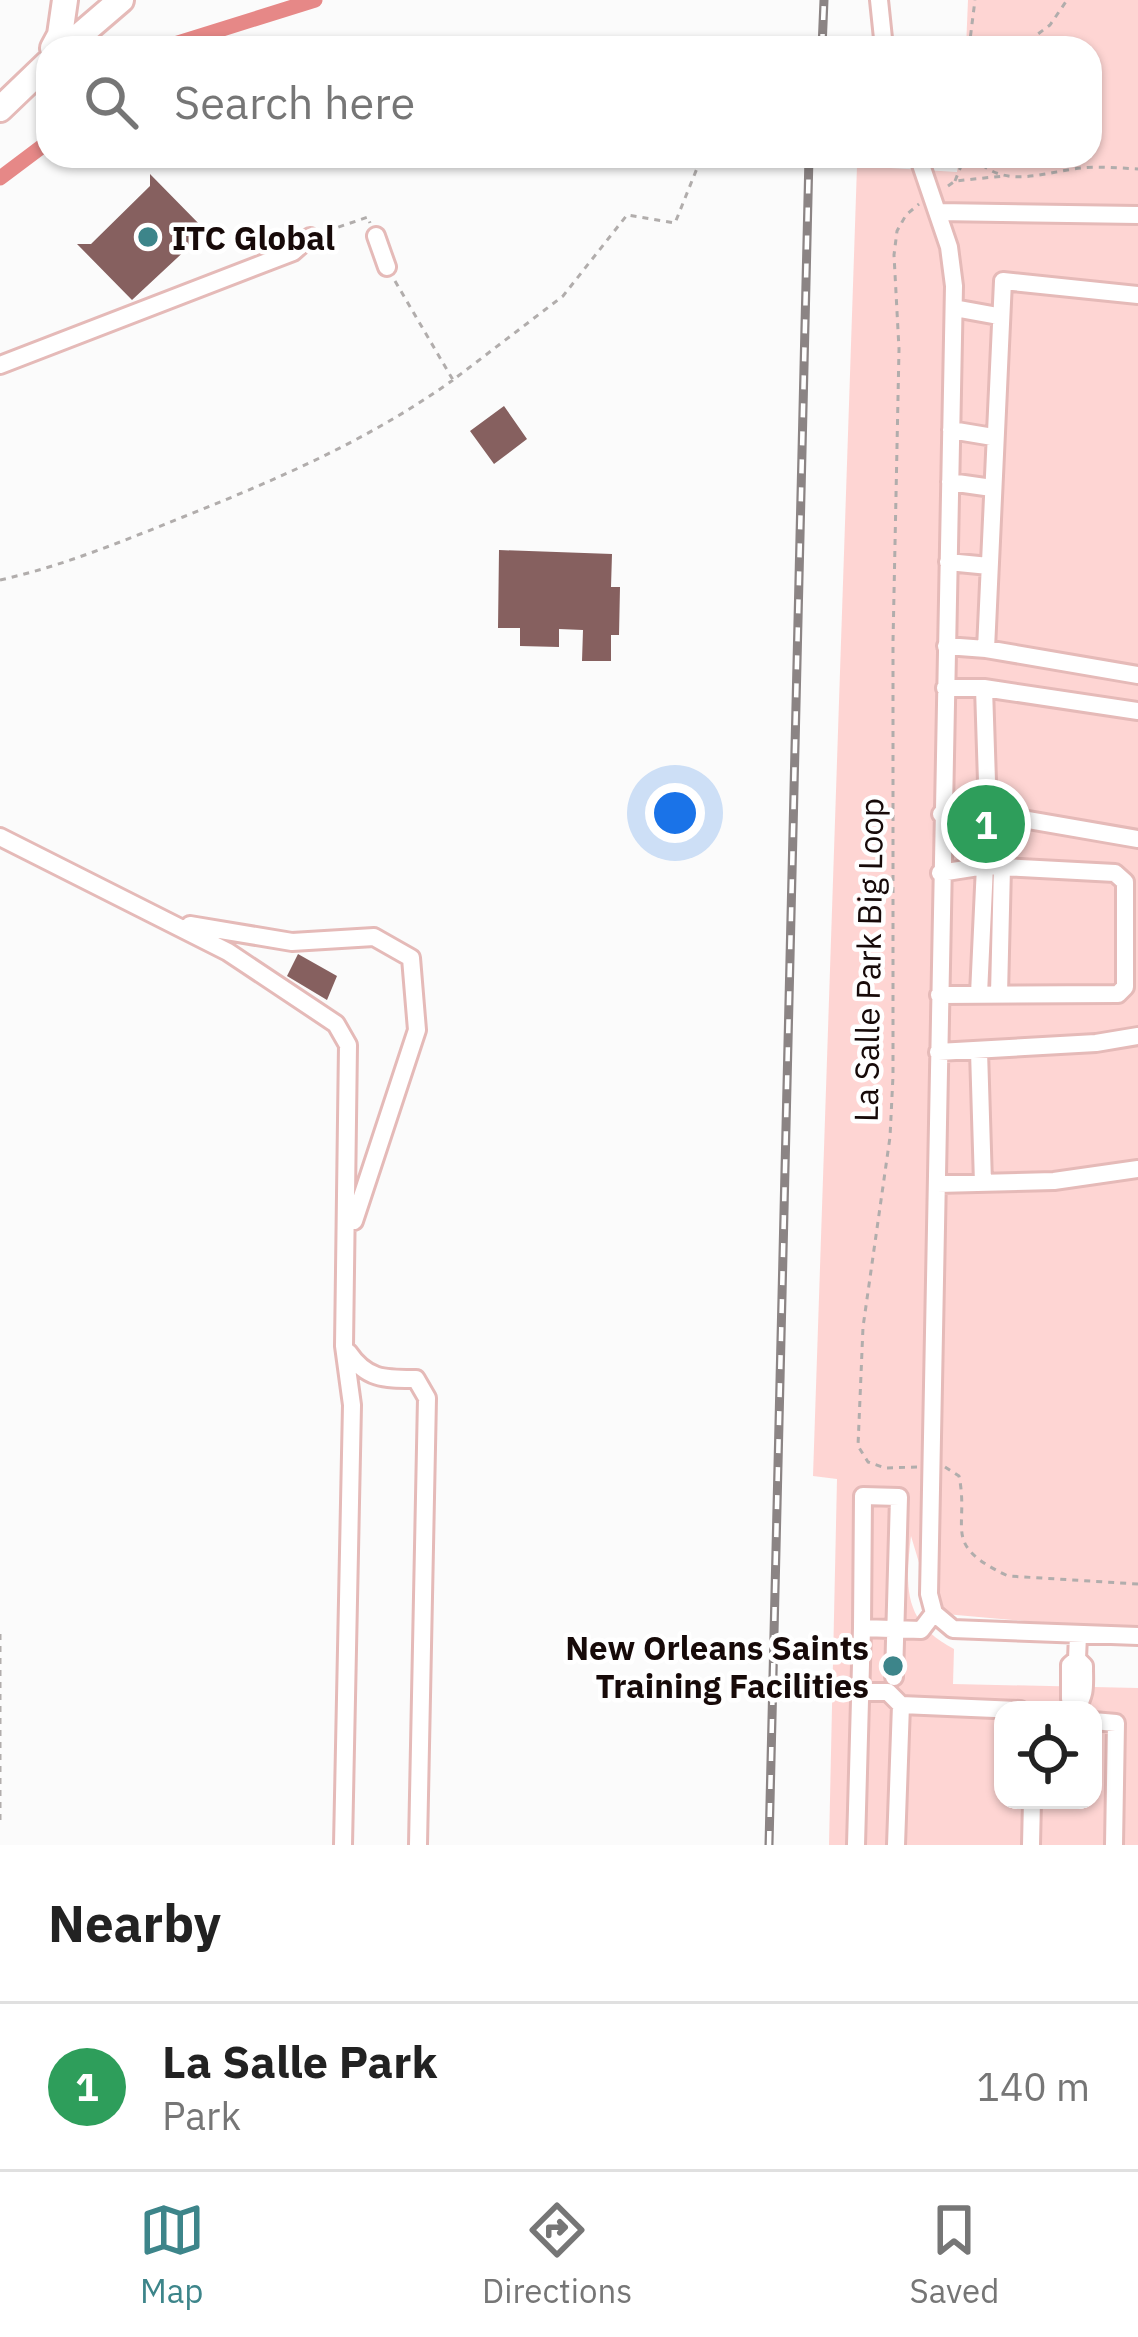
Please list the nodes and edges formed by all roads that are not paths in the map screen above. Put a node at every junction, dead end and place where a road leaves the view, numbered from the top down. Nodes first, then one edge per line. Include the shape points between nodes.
1 (65, 0) edge
2 (121, 0) edge
3 (879, 0) edge
4 (55, 36) edge
5 (79, 36) edge
6 (883, 36) edge
7 (36, 72) edge
8 (0, 109) edge
9 (922, 168) edge
10 (935, 204) junction
11 (1138, 215) edge
12 (376, 236) road end
13 (310, 237) road end
14 (387, 267) road end
15 (1138, 295) edge
16 (954, 308) junction
17 (998, 316) junction
18 (0, 365) edge
19 (951, 430) junction
20 (993, 437) junction
21 (950, 482) junction
22 (992, 488) junction
23 (948, 562) junction
24 (988, 566) junction
25 (946, 646) junction
26 (986, 649) junction
27 (1138, 675) edge
28 (945, 688) junction
29 (984, 688) junction
30 (1138, 711) edge
31 (988, 813) junction
32 (941, 814) junction
33 (0, 837) edge
34 (1138, 839) edge
35 (994, 866) junction
36 (940, 872) junction
37 (992, 914) junction
38 (164, 920) junction
39 (980, 954) junction
40 (1000, 955) junction
41 (979, 994) junction
42 (999, 994) junction
43 (939, 995) junction
44 (1138, 1036) edge
45 (979, 1051) junction
46 (938, 1052) junction
47 (1138, 1169) edge
48 (937, 1184) junction
49 (983, 1184) junction
50 (347, 1245) junction
51 (344, 1346) junction
52 (934, 1613) junction
53 (862, 1628) junction
54 (896, 1629) junction
55 (1078, 1635) junction
56 (1138, 1636) edge
57 (894, 1677) dead end
58 (861, 1692) junction
59 (1071, 1701) edge
60 (901, 1705) junction
61 (994, 1709) edge
62 (1102, 1722) edge
63 (1032, 1809) edge
64 (343, 1845) edge
65 (418, 1845) edge
66 (856, 1845) edge
67 (896, 1845) edge
68 (1031, 1845) edge
69 (1114, 1845) edge

1 - 4 highway
2 - 5 highway
3 - 6 street
7 - 8 highway
9 - 10 street
10 - 11 street
10 - 16 street
12 - 14 street
13 - 18 street via 293,252
15 - 17 street via 1003,281
16 - 17 street
16 - 19 street
17 - 20 street
19 - 20 street
19 - 21 street
20 - 22 street
21 - 22 street
21 - 23 street
22 - 24 street
23 - 24 street
23 - 25 street
24 - 26 street
25 - 26 street
25 - 28 street
26 - 27 street
28 - 29 street
28 - 32 street
29 - 30 street
29 - 31 street
31 - 32 street
31 - 34 street
32 - 36 street
33 - 38 street
35 - 36 street
35 - 37 street
35 - 42 street via 1115,873 1125,883 1125,987 1118,994
36 - 43 street
37 - 39 street
37 - 40 street
38 - 50 street via 228,952 342,1034
38 - 50 street via 292,942 374,938 411,958 417,1030
39 - 40 street
39 - 41 street
40 - 42 street
41 - 42 street
41 - 43 street
43 - 46 street
44 - 45 street
45 - 46 street
45 - 49 street
46 - 48 street
47 - 49 street
48 - 49 street
48 - 52 street
50 - 51 street
51 - 64 street via 352,1405
51 - 65 street via 379,1380 416,1379 427,1398
52 - 54 street via 921,1630
52 - 55 street via 953,1629
53 - 54 street
53 - 54 street via 863,1496 899,1497
53 - 58 street
54 - 57 street
55 - 56 street
55 - 59 street
58 - 60 street via 888,1692
58 - 66 street
60 - 61 street
60 - 67 street
62 - 69 street via 1116,1723
63 - 68 street

